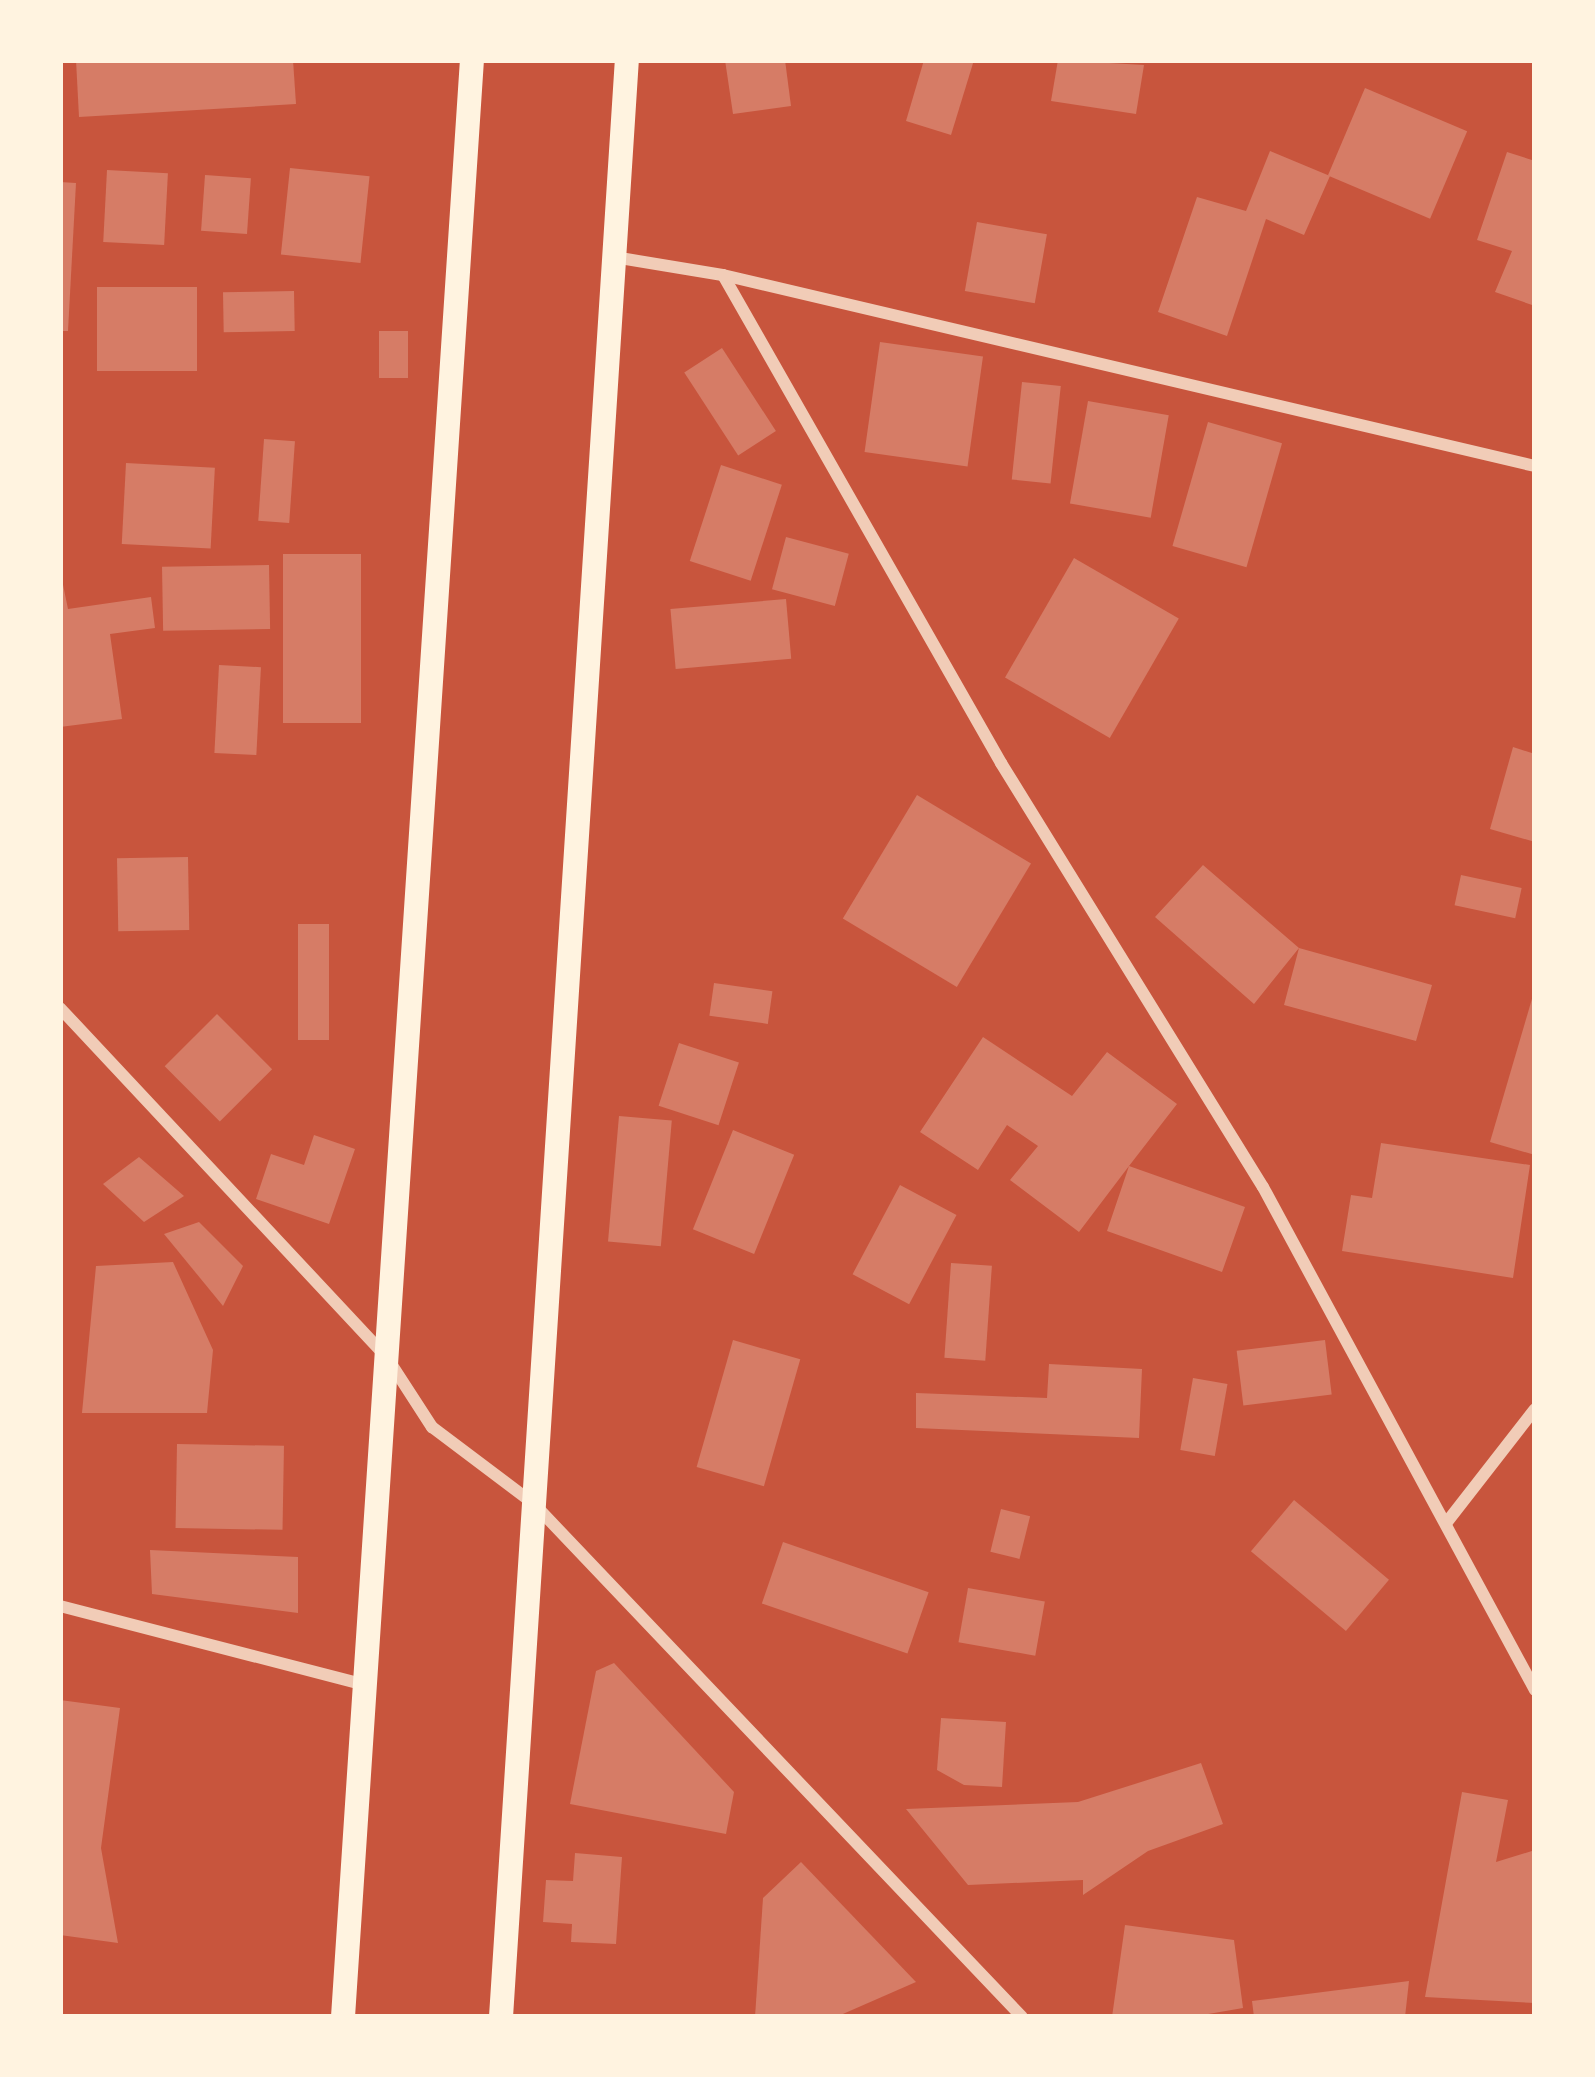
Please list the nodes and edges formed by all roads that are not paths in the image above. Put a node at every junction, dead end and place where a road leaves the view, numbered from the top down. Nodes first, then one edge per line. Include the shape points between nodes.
1 (472, 60) edge
2 (627, 60) edge
3 (614, 257) junction
4 (723, 275) junction
5 (1535, 466) edge
6 (60, 1008) edge
7 (386, 1356) junction
8 (1535, 1409) edge
9 (534, 1504) junction
10 (1447, 1522) junction
11 (60, 1606) edge
12 (364, 1685) junction
13 (1535, 1690) edge
14 (343, 2017) edge
15 (501, 2017) edge
16 (1022, 2017) edge

1 - 7 main road
2 - 3 main road
3 - 4 street
3 - 9 main road
4 - 5 street
4 - 10 street via 1001,763 1263,1187
6 - 7 street
7 - 9 street via 432,1427
7 - 12 main road
8 - 10 street
9 - 15 main road
9 - 16 street
10 - 13 street
11 - 12 street
12 - 14 main road

